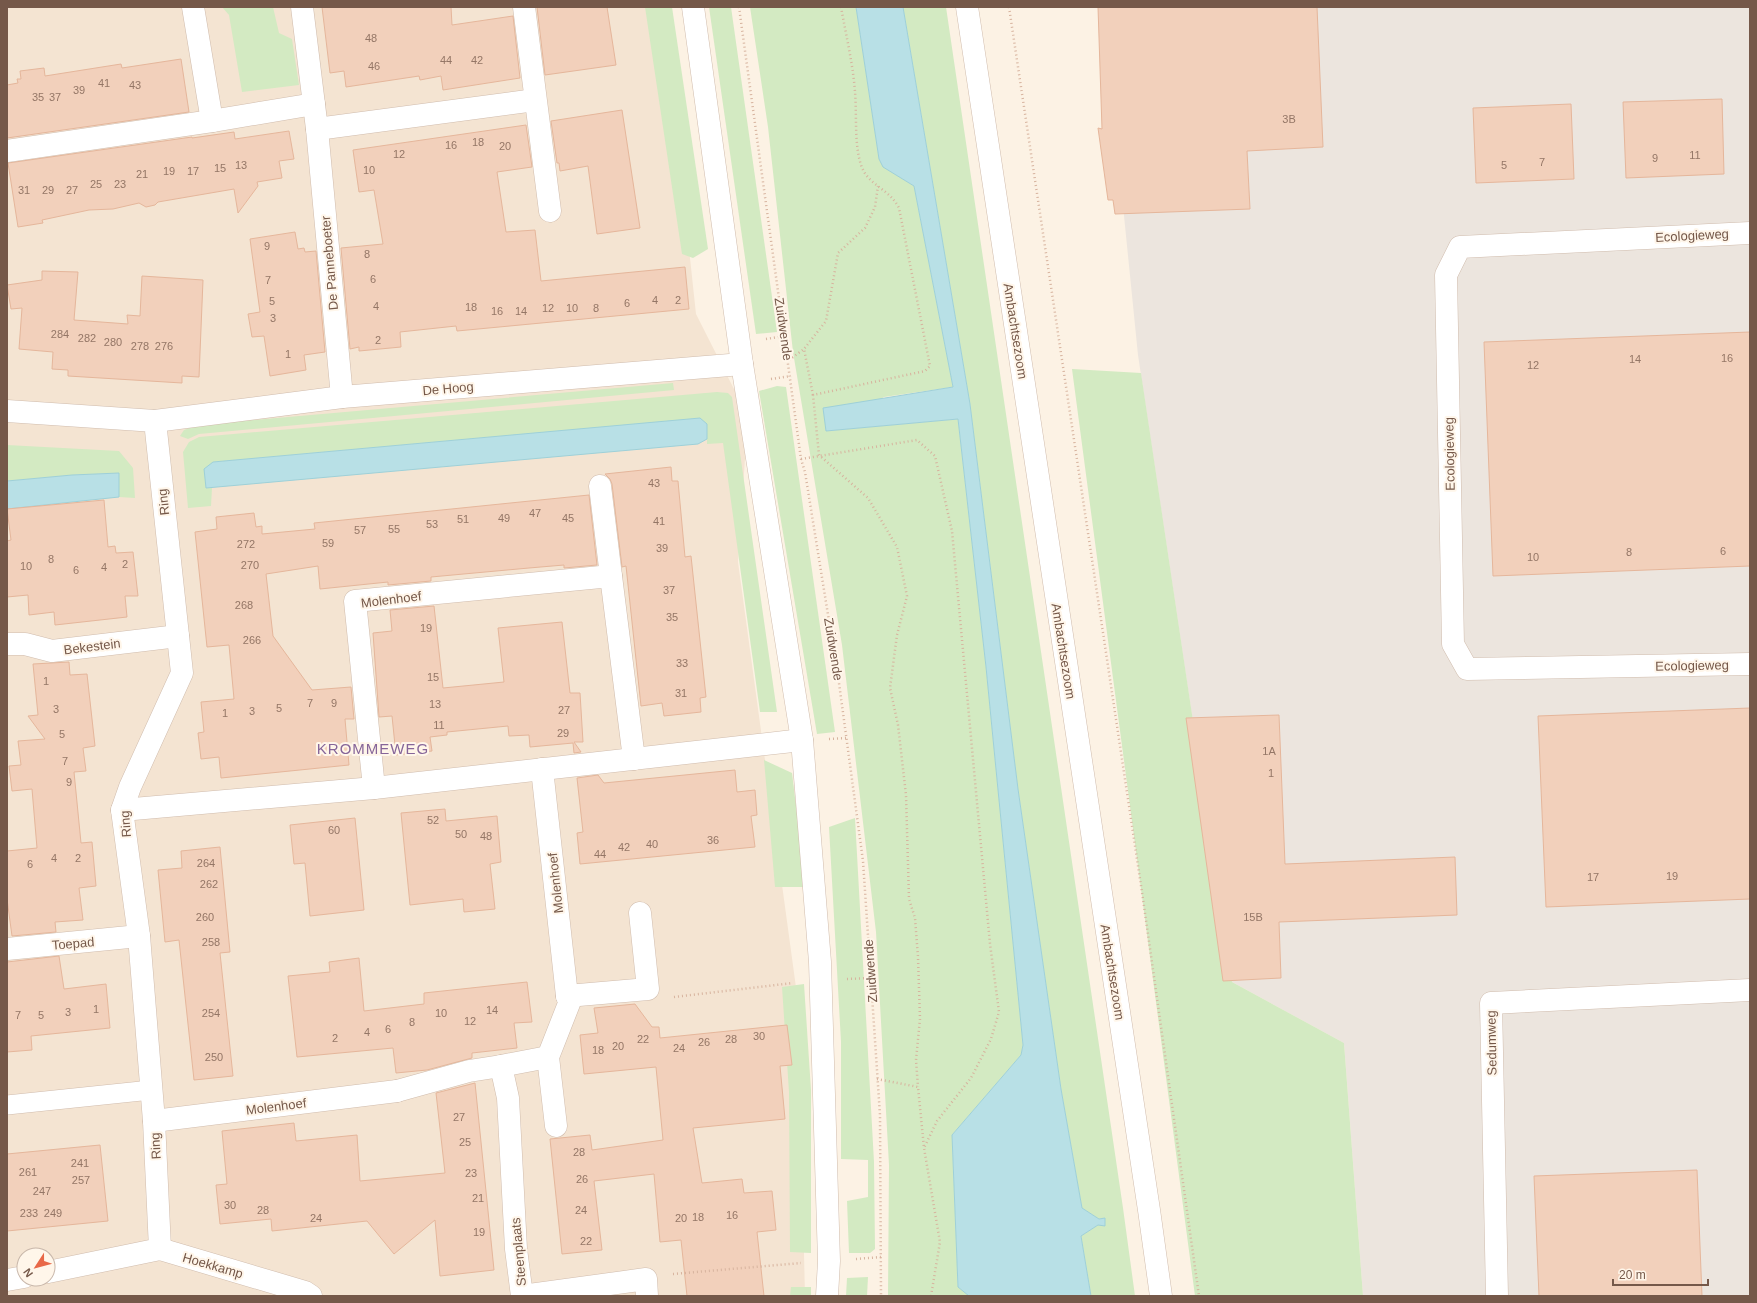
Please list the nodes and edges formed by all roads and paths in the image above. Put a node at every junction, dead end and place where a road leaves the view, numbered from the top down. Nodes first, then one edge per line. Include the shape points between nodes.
1 (194, 7) edge
2 (302, 7) edge
3 (524, 7) edge
4 (693, 7) edge
5 (739, 7) edge
6 (841, 7) edge
7 (967, 7) edge
8 (1009, 7) edge
9 (535, 100) junction
10 (314, 104) junction
11 (212, 121) junction
12 (317, 130) junction
13 (7, 151) edge
14 (878, 186) junction
15 (550, 211) dead end
16 (1750, 233) edge
17 (804, 350) junction
18 (789, 360) junction
19 (742, 364) junction
20 (813, 395) junction
21 (342, 397) junction
22 (7, 411) edge
23 (155, 421) junction
24 (819, 455) junction
25 (801, 459) junction
26 (600, 486) dead end
27 (610, 576) junction
28 (178, 636) junction
29 (7, 644) edge
30 (1750, 664) edge
31 (802, 740) junction
32 (634, 759) junction
33 (542, 769) junction
34 (374, 788) junction
35 (122, 810) junction
36 (640, 913) dead end
37 (139, 936) junction
38 (7, 949) edge
39 (871, 978) junction
40 (821, 981) junction
41 (648, 989) junction
42 (1750, 990) edge
43 (567, 996) junction
44 (548, 1057) junction
45 (501, 1066) junction
46 (877, 1080) junction
47 (918, 1087) junction
48 (151, 1090) junction
49 (7, 1105) edge
50 (154, 1121) junction
51 (556, 1126) dead end
52 (924, 1148) junction
53 (160, 1249) junction
54 (829, 1261) junction
55 (56, 1270) edge
56 (647, 1287) edge
57 (267, 1288) edge
58 (311, 1296) edge
59 (522, 1296) edge
60 (827, 1296) edge
61 (880, 1296) edge
62 (931, 1296) edge
63 (1161, 1296) edge
64 (1200, 1296) edge
65 (1497, 1296) edge

1 - 11 street
2 - 10 street, De Panneboeter
3 - 9 street
4 - 19 street
5 - 18 path, Zuidwende
6 - 14 path via 855,91 861,165 867,177
7 - 63 street, Ambachtsezoom
8 - 64 path
9 - 12 street
9 - 15 street
10 - 11 street
10 - 12 street, De Panneboeter
11 - 13 street
12 - 21 street, De Panneboeter
14 - 17 path via 875,207 865,228 838,253 826,321
14 - 20 path via 889,194 899,208 930,366 926,371
16 - 30 street, Ecologieweg via 1460,246 1446,275 1453,644 1467,669
17 - 18 path
17 - 20 path
18 - 25 path, Zuidwende
19 - 21 street, De Hoog
19 - 31 street
20 - 24 path
21 - 23 street, De Hoog
22 - 23 street
23 - 28 street, Ring
24 - 25 path
24 - 47 path via 868,498 897,547 907,596 897,636 890,688 898,725 906,795 909,898 918,957
24 - 52 path via 917,440 935,456 952,531 999,1012 991,1039 971,1078 938,1121
25 - 39 path, Zuidwende via 840,691 863,860
26 - 27 street
27 - 32 street
27 - 34 street, Molenhoef via 355,601
28 - 29 street, Bekestein via 52,651 25,644
28 - 35 street, Ring via 182,673
31 - 32 street
31 - 40 street
32 - 33 street
33 - 34 street
33 - 43 street, Molenhoef
34 - 35 street
35 - 37 street, Ring
36 - 41 street
37 - 38 street, Toepad
37 - 48 street, Ring
39 - 40 path
39 - 46 path, Zuidwende
40 - 41 path via 657,999
40 - 54 street
41 - 43 street
42 - 65 street, Sedumweg via 1491,1002
43 - 44 street, Molenhoef via 570,1001
44 - 45 street
44 - 51 street, Molenhoef
45 - 50 street, Molenhoef via 469,1071 397,1091
45 - 59 street, Steenplaats via 508,1098 516,1249
46 - 47 path
46 - 61 path, Zuidwende via 880,1115
47 - 52 path
48 - 49 lane
48 - 50 street, Ring
50 - 53 street, Ring
52 - 62 path via 940,1242
53 - 55 street
53 - 57 street, Hoekkamp
54 - 56 path via 674,1274
54 - 60 street
56 - 59 street, Steenplaats
57 - 58 street, Hoekkamp via 305,1292

